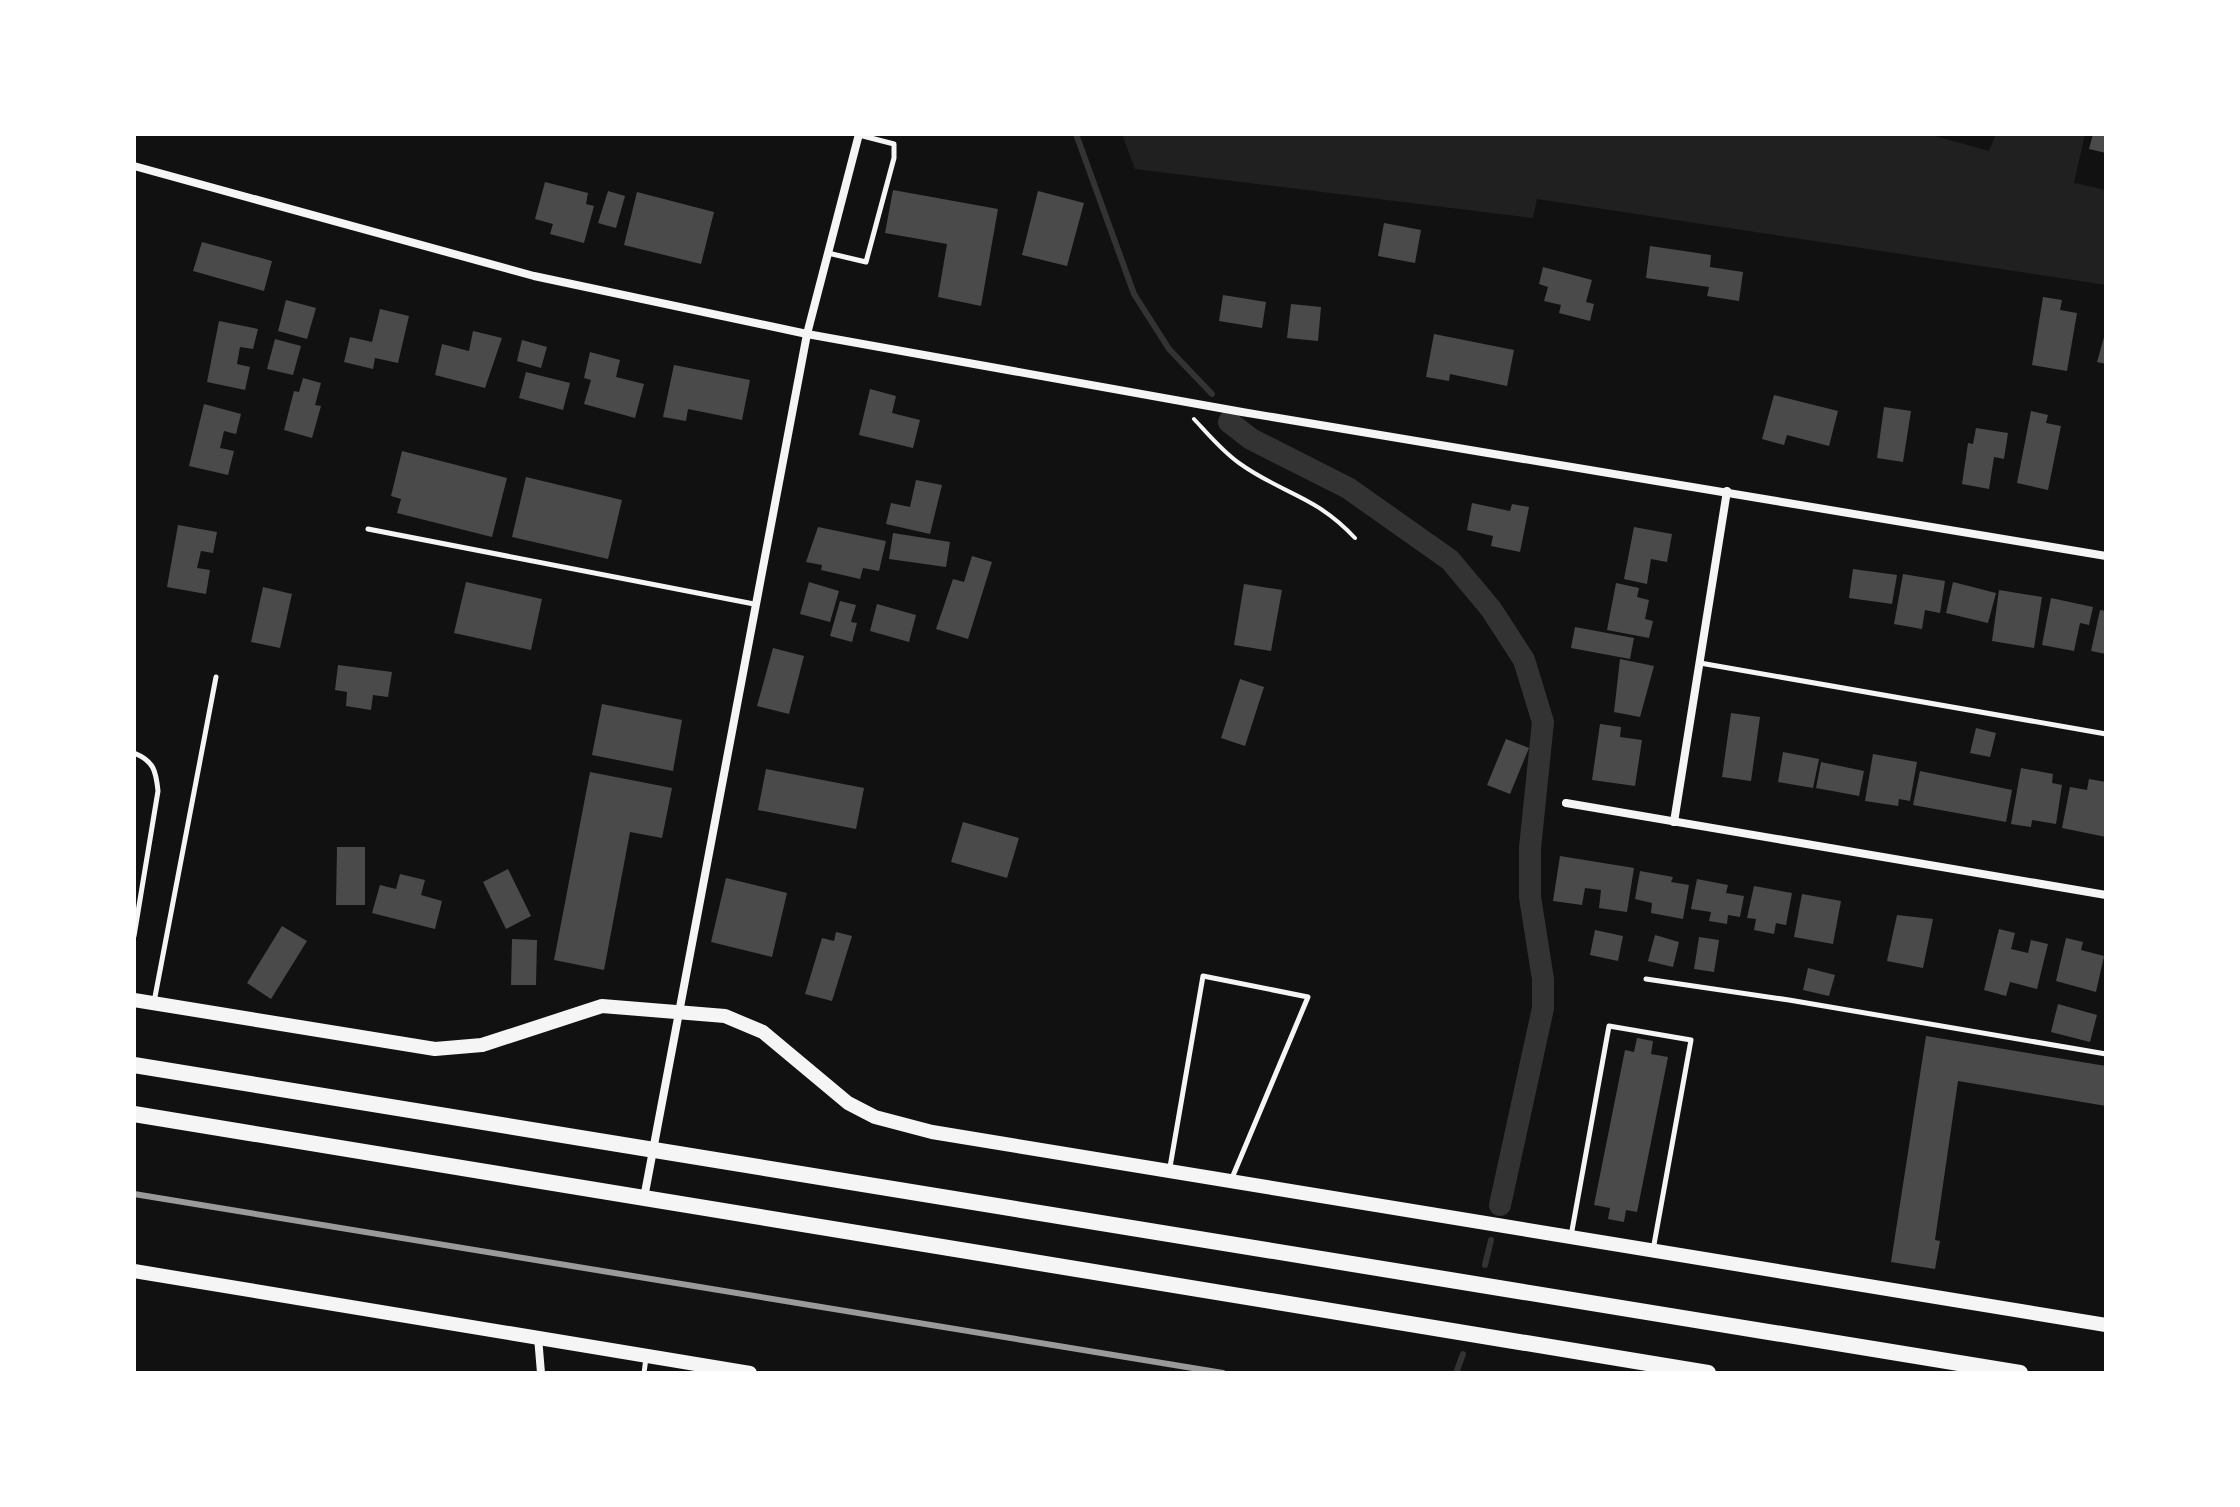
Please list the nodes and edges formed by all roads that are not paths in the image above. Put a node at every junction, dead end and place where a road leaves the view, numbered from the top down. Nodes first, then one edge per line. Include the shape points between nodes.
1 (859, 135) edge
2 (134, 166) edge
3 (828, 253) junction
4 (807, 334) junction
5 (1727, 491) junction
6 (368, 529) dead end
7 (2106, 556) edge
8 (754, 604) junction
9 (1700, 663) junction
10 (216, 677) dead end
11 (2106, 734) edge
12 (134, 753) edge
13 (1566, 803) dead end
14 (1674, 822) junction
15 (2106, 895) edge
16 (134, 936) edge
17 (1646, 979) dead end
18 (134, 1000) edge
19 (154, 1003) junction
20 (677, 1011) junction
21 (2106, 1054) edge
22 (134, 1065) edge
23 (134, 1114) edge
24 (654, 1149) junction
25 (1169, 1173) junction
26 (1230, 1182) junction
27 (644, 1198) junction
28 (1571, 1238) junction
29 (1653, 1251) junction
30 (134, 1271) edge
31 (2106, 1325) edge
32 (538, 1337) junction
33 (646, 1355) junction
34 (541, 1373) edge
35 (644, 1373) edge
36 (750, 1373) edge
37 (1708, 1373) edge
38 (2020, 1373) edge

1 - 3 street
1 - 3 lane via 894,144 894,158 866,262
2 - 4 street via 534,276
3 - 4 street
4 - 5 street
4 - 8 street
5 - 7 street
5 - 9 street
6 - 8 lane
8 - 20 street
9 - 11 lane
9 - 14 street
10 - 19 lane
12 - 16 lane via 156,770 158,791
13 - 14 street
14 - 15 street
17 - 21 lane
18 - 19 street
19 - 20 street via 447,1050 482,1045 602,1006
20 - 24 street
20 - 25 street via 750,1024 827,1088 875,1117 932,1132
22 - 24 main road
23 - 27 main road
24 - 27 street
24 - 38 main road
25 - 26 street
25 - 26 lane via 1203,976 1308,997
26 - 28 street
27 - 37 main road
28 - 29 street
28 - 29 lane via 1609,1026 1691,1040
29 - 31 street
30 - 32 street
32 - 33 street
32 - 34 street
33 - 35 lane
33 - 36 street

